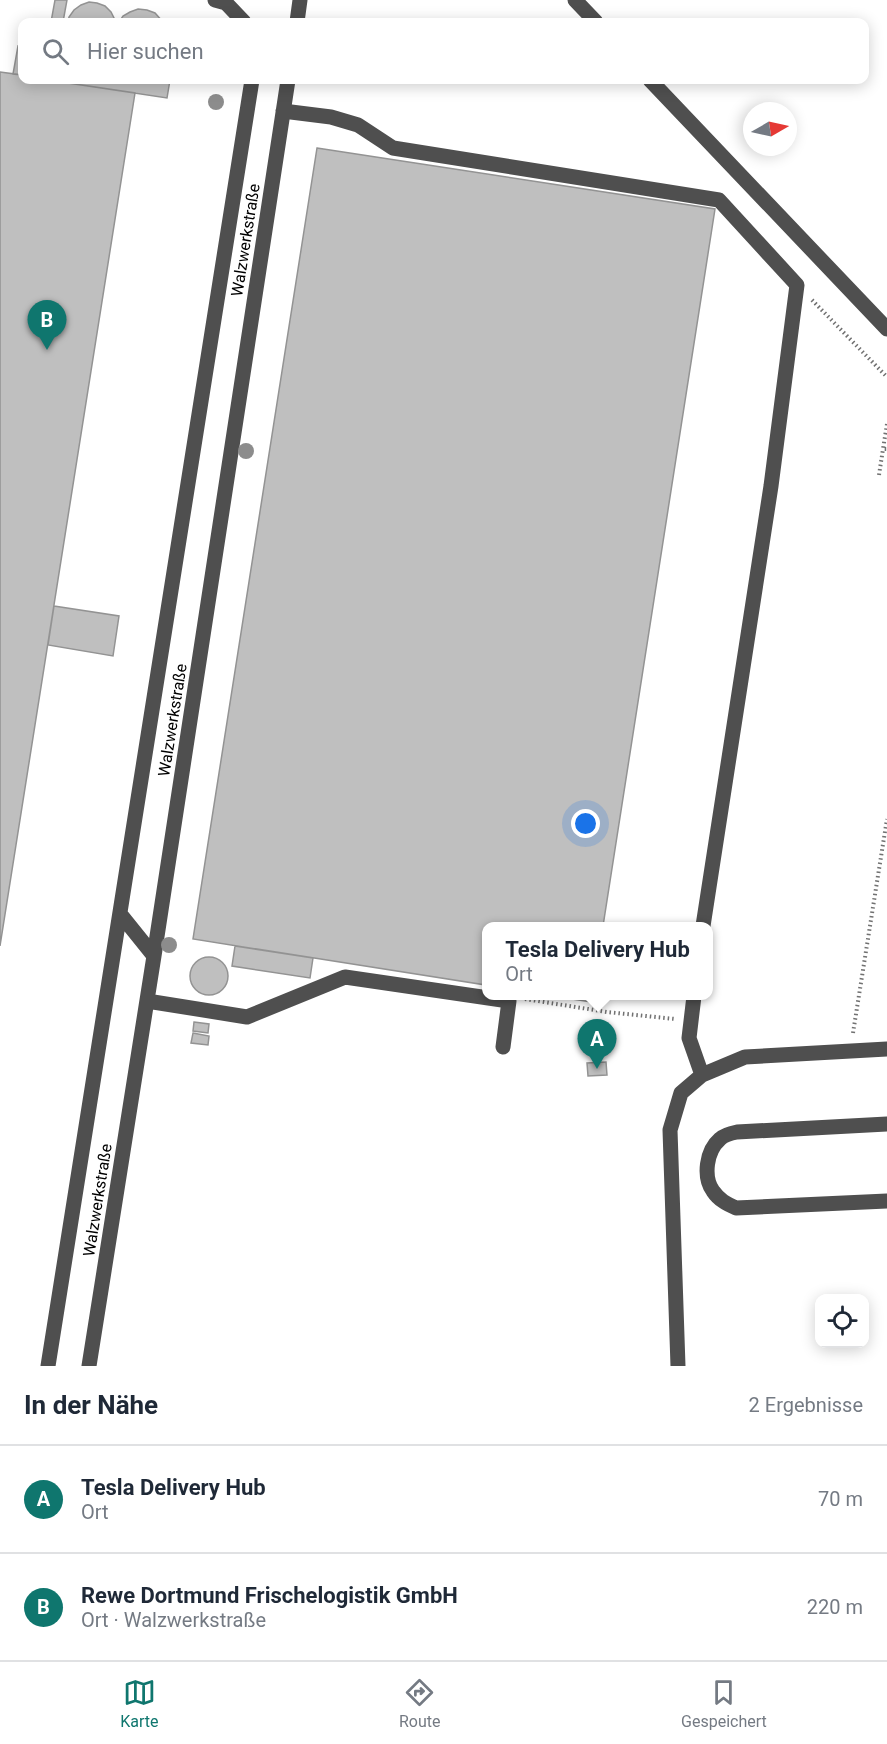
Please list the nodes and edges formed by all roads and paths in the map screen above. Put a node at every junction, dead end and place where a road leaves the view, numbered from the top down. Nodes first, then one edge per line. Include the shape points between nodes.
1 (215, 0) edge
2 (300, 0) edge
3 (575, 0) edge
4 (240, 18) edge
5 (298, 18) edge
6 (593, 18) edge
7 (251, 84) edge
8 (287, 84) edge
9 (654, 84) edge
10 (283, 111) junction
11 (797, 285) junction
12 (887, 329) edge
13 (887, 377) edge
14 (887, 424) edge
15 (885, 449) edge
16 (879, 475) dead end
17 (887, 819) edge
18 (121, 915) junction
19 (705, 922) edge
20 (154, 956) junction
21 (482, 997) edge
22 (502, 1000) edge
23 (518, 1000) edge
24 (532, 1000) edge
25 (694, 1000) edge
26 (147, 1001) junction
27 (509, 1001) junction
28 (691, 1021) junction
29 (853, 1033) dead end
30 (503, 1047) dead end
31 (887, 1049) edge
32 (702, 1075) junction
33 (887, 1124) edge
34 (887, 1201) edge
35 (48, 1366) edge
36 (89, 1366) edge
37 (678, 1366) edge

1 - 4 street via 226,3
2 - 5 street
3 - 6 street
7 - 18 street
8 - 10 street, Walzwerkstraße
9 - 12 street
10 - 11 street via 358,125 393,148 719,200
10 - 20 street, Walzwerkstraße
11 - 13 path
11 - 19 street via 771,486
14 - 15 path
15 - 16 path
17 - 29 path
18 - 20 street
18 - 35 street
20 - 26 street, Walzwerkstraße
21 - 26 street via 345,977 247,1017
22 - 27 street
23 - 27 path
24 - 28 path
25 - 28 street
26 - 36 street, Walzwerkstraße
27 - 30 street
28 - 32 street via 689,1038
31 - 32 street via 745,1057
32 - 37 street via 681,1093 670,1130
33 - 34 street via 737,1132 720,1137 710,1152 707,1170 712,1190 736,1208

